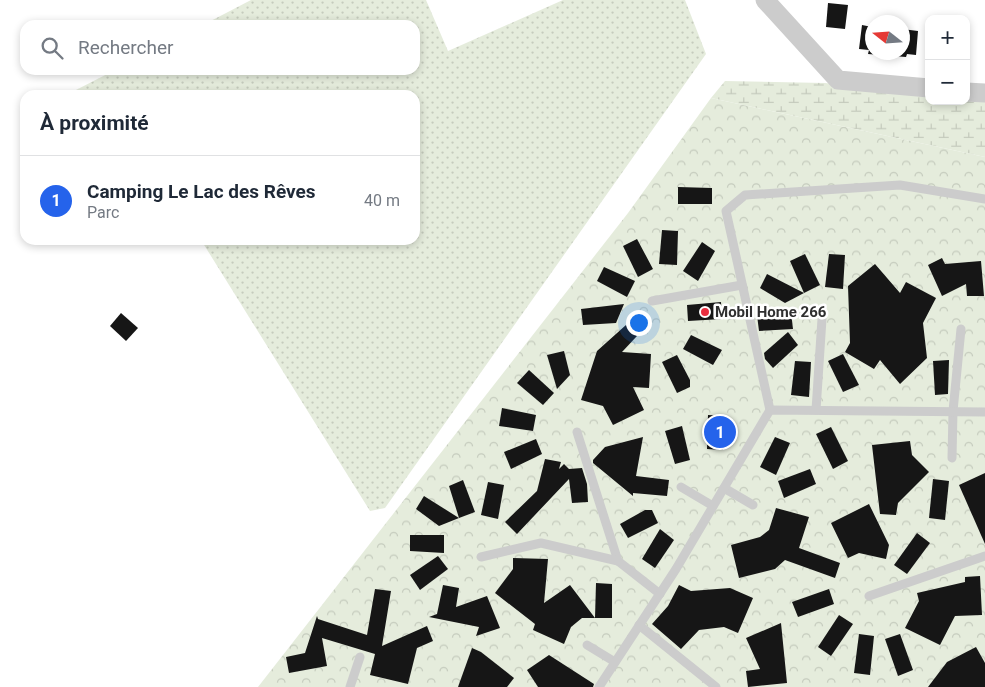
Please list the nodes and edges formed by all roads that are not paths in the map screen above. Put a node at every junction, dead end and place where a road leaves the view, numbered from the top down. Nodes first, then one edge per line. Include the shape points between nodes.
1 (765, 0) edge
2 (925, 88) edge
3 (970, 92) edge
4 (985, 93) edge
5 (985, 199) edge
6 (742, 285) junction
7 (652, 301) dead end
8 (822, 319) dead end
9 (961, 329) dead end
10 (770, 410) junction
11 (816, 410) junction
12 (954, 411) junction
13 (985, 412) edge
14 (577, 432) dead end
15 (952, 458) dead end
16 (681, 488) dead end
17 (724, 488) junction
18 (753, 505) dead end
19 (713, 506) junction
20 (985, 556) edge
21 (481, 557) dead end
22 (618, 561) junction
23 (660, 594) junction
24 (869, 596) dead end
25 (639, 625) junction
26 (587, 645) dead end
27 (360, 657) dead end
28 (615, 662) junction
29 (350, 687) edge
30 (599, 687) edge
31 (716, 687) edge

1 - 2 street via 838,80
3 - 4 street
5 - 6 lane via 900,185 745,196 726,211
6 - 7 lane
6 - 10 lane
8 - 11 lane
9 - 12 lane
10 - 11 lane
10 - 17 lane
11 - 12 lane
12 - 13 lane
12 - 15 lane
14 - 22 lane
16 - 19 lane
17 - 18 lane
17 - 19 lane
19 - 23 lane
20 - 24 lane
21 - 22 lane via 541,543
22 - 23 lane
23 - 25 lane
25 - 28 lane
25 - 31 lane
26 - 28 lane
27 - 29 lane
28 - 30 lane

